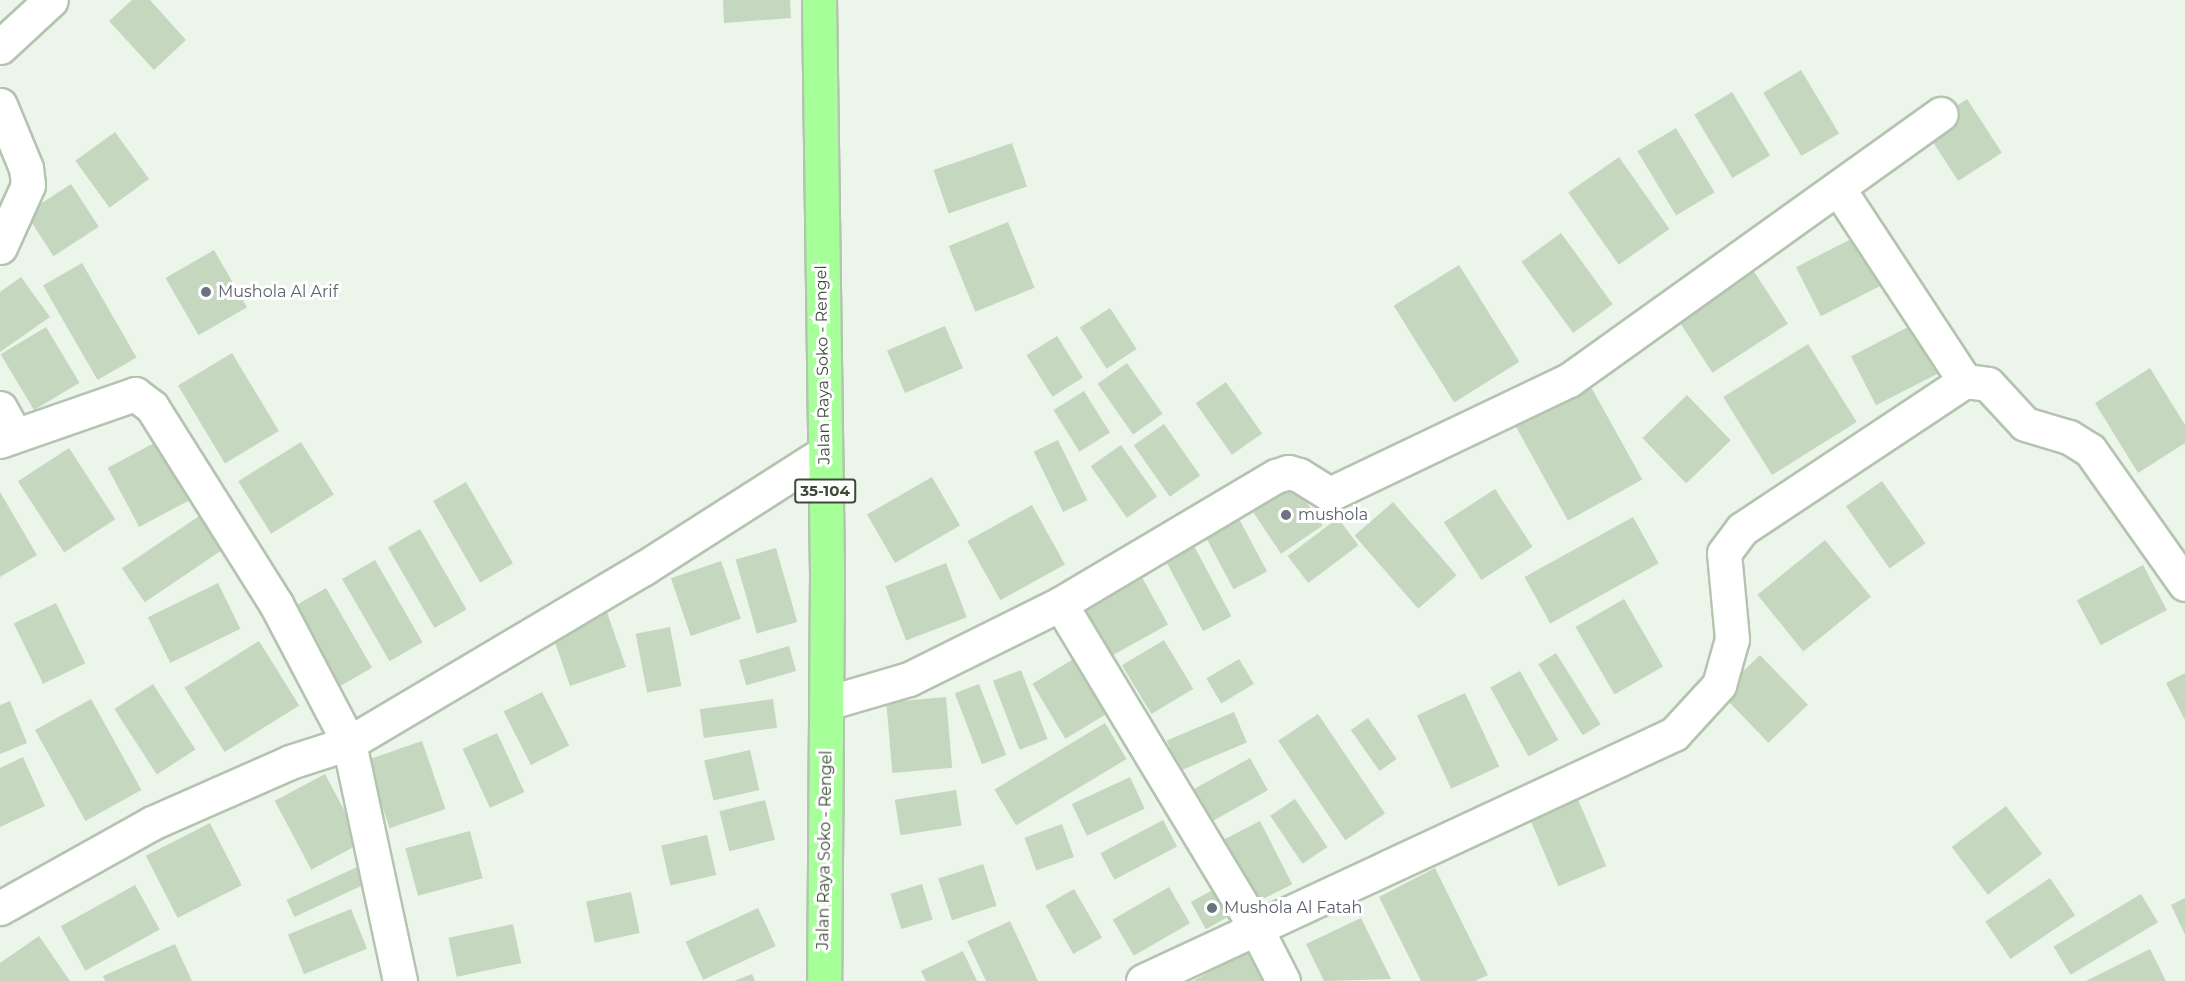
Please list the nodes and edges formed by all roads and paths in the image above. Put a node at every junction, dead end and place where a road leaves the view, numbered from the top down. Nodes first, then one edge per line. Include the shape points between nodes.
1 (51, 0) edge
2 (819, 0) edge
3 (0, 47) edge
4 (0, 105) edge
5 (1941, 114) dead end
6 (1838, 188) junction
7 (0, 247) edge
8 (1965, 381) junction
9 (5, 427) edge
10 (824, 453) junction
11 (2185, 584) edge
12 (1060, 604) junction
13 (827, 703) junction
14 (348, 743) junction
15 (0, 909) edge
16 (1257, 930) junction
17 (400, 981) edge
18 (824, 981) edge
19 (1143, 981) edge
20 (1283, 981) edge

1 - 3 street
2 - 10 main road, Jalan Raya Soko - Rengel / 35-104
4 - 7 street via 26,168 28,185
5 - 6 street
6 - 8 street
6 - 12 street via 1569,380 1335,492 1324,493 1288,472 1276,476
8 - 11 street via 1988,384 2025,424 2069,437 2090,450
8 - 16 street via 1743,529 1724,553 1732,639 1719,685 1674,734
9 - 14 street via 135,394 144,398 276,604
10 - 13 main road, Jalan Raya Soko - Rengel / 35-104
10 - 14 street via 644,568
12 - 13 street via 909,679
12 - 16 street
13 - 18 main road, Jalan Raya Soko - Rengel / 35-104
14 - 15 street via 290,762 152,823
14 - 17 street
16 - 19 street
16 - 20 street

